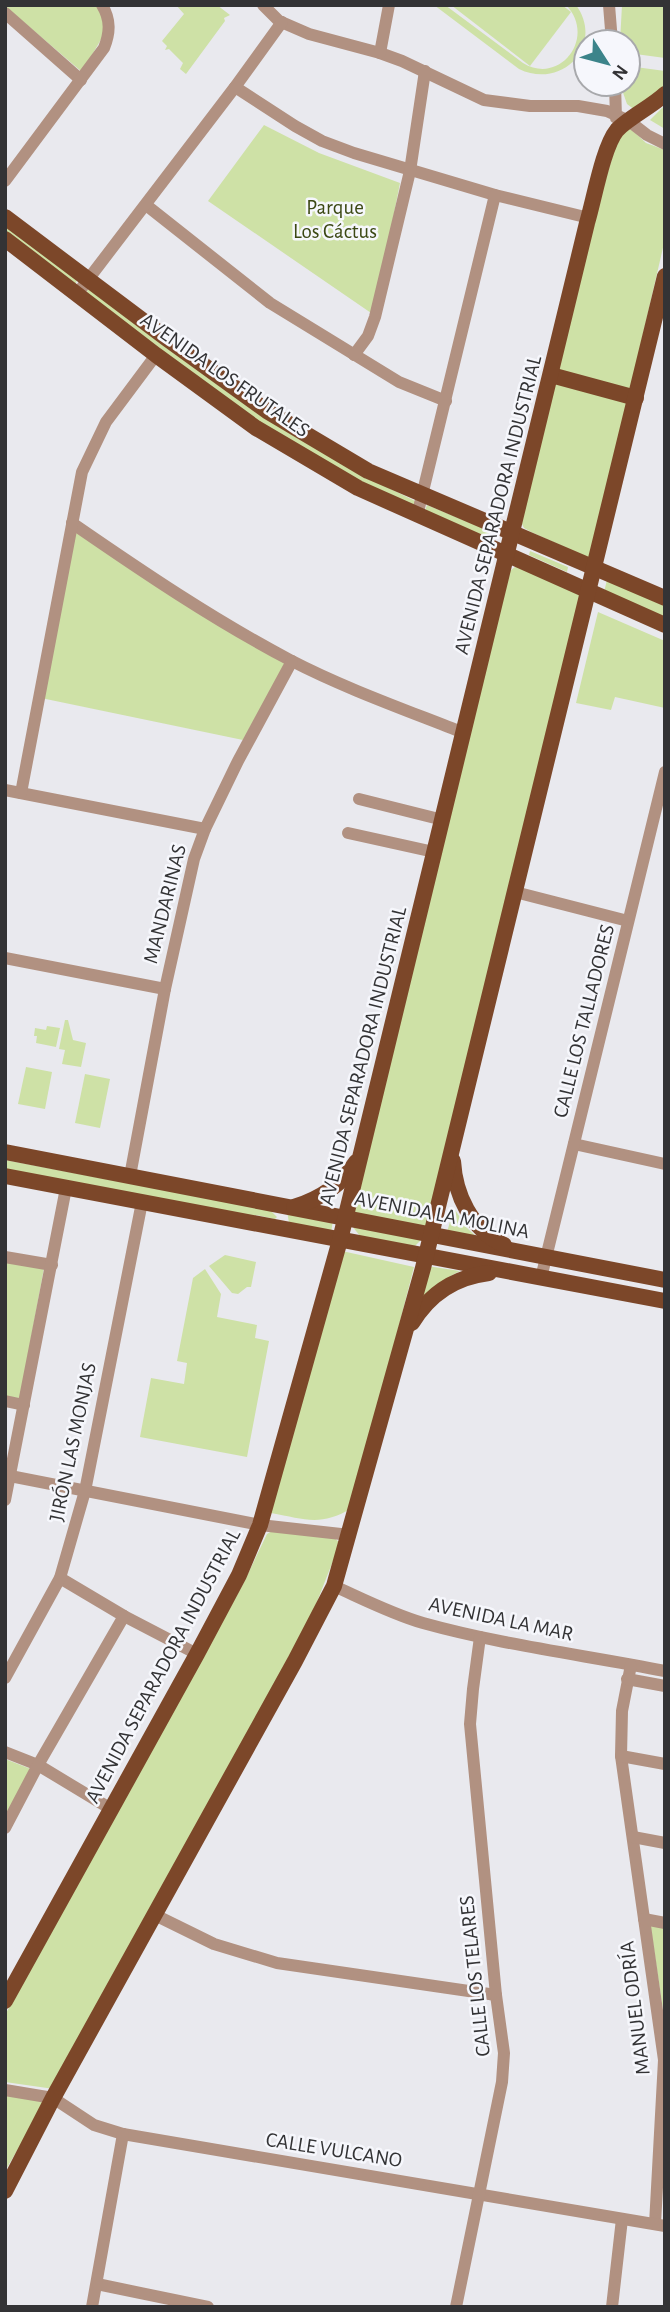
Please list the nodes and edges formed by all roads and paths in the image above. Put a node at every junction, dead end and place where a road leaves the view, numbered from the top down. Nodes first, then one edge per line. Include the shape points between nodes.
1 (102, 5) edge
2 (263, 5) edge
3 (389, 5) edge
4 (609, 5) edge
5 (5, 13) edge
6 (282, 22) junction
7 (611, 28) edge
8 (380, 53) junction
9 (425, 71) junction
10 (80, 80) junction
11 (235, 87) junction
12 (665, 94) edge
13 (618, 98) edge
14 (623, 117) junction
15 (665, 144) edge
16 (410, 170) junction
17 (5, 181) edge
18 (495, 195) junction
19 (146, 205) junction
20 (5, 217) edge
21 (589, 218) junction
22 (6, 241) edge
23 (665, 276) edge
24 (88, 280) junction
25 (77, 294) junction
26 (156, 355) junction
27 (354, 355) junction
28 (551, 375) junction
29 (636, 398) junction
30 (446, 401) junction
31 (422, 496) junction
32 (417, 516) junction
33 (72, 523) junction
34 (513, 534) junction
35 (508, 554) junction
36 (595, 567) junction
37 (589, 591) junction
38 (665, 598) edge
39 (665, 625) edge
40 (292, 661) junction
41 (464, 733) junction
42 (665, 772) edge
43 (5, 790) edge
44 (21, 793) junction
45 (359, 799) dead end
46 (443, 820) junction
47 (205, 829) junction
48 (348, 833) dead end
49 (434, 852) junction
50 (515, 892) junction
51 (628, 921) junction
52 (5, 958) edge
53 (165, 989) junction
54 (454, 1136) junction
55 (574, 1143) junction
56 (5, 1152) edge
57 (359, 1157) junction
58 (665, 1164) edge
59 (5, 1176) edge
60 (130, 1176) junction
61 (66, 1188) junction
62 (142, 1202) junction
63 (273, 1203) junction
64 (294, 1207) junction
65 (345, 1217) junction
66 (248, 1223) junction
67 (431, 1234) junction
68 (340, 1240) junction
69 (516, 1250) junction
70 (5, 1256) edge
71 (426, 1257) junction
72 (546, 1257) junction
73 (52, 1265) junction
74 (509, 1272) junction
75 (541, 1278) junction
76 (665, 1280) edge
77 (665, 1301) edge
78 (402, 1341) junction
79 (5, 1401) edge
80 (24, 1405) junction
81 (8, 1476) edge
82 (85, 1491) junction
83 (5, 1500) edge
84 (261, 1525) junction
85 (349, 1535) junction
86 (60, 1578) junction
87 (334, 1586) junction
88 (124, 1616) junction
89 (480, 1637) junction
90 (197, 1654) junction
91 (631, 1665) junction
92 (665, 1671) edge
93 (7, 1673) edge
94 (627, 1679) junction
95 (665, 1686) edge
96 (5, 1752) edge
97 (621, 1756) junction
98 (38, 1765) junction
99 (665, 1765) edge
100 (111, 1810) junction
101 (5, 1828) edge
102 (634, 1836) junction
103 (665, 1843) edge
104 (155, 1916) junction
105 (644, 1919) junction
106 (665, 1923) edge
107 (496, 1995) junction
108 (5, 2001) edge
109 (664, 2060) edge
110 (5, 2090) edge
111 (53, 2098) junction
112 (123, 2134) junction
113 (663, 2139) edge
114 (5, 2191) edge
115 (481, 2193) junction
116 (622, 2219) junction
117 (660, 2225) edge
118 (97, 2284) junction
119 (92, 2307) edge
120 (208, 2307) edge
121 (456, 2307) edge
122 (612, 2307) edge

1 - 10 street via 108,18 108,38
2 - 6 street
3 - 8 street
4 - 7 street
5 - 10 street
6 - 8 street via 330,41
6 - 11 street
8 - 9 street
9 - 14 street via 484,100 578,106
9 - 16 street
10 - 17 street
11 - 16 street via 322,141
11 - 19 street
12 - 14 main road, AVENIDA SEPARADORA INDUSTRIAL
13 - 14 street
14 - 15 street
14 - 21 main road, AVENIDA SEPARADORA INDUSTRIAL via 612,137
16 - 18 street
16 - 27 street via 375,317
18 - 21 street
18 - 30 street
19 - 24 street
19 - 27 street via 270,303
20 - 24 main road, AVENIDA LOS FRUTALES
21 - 28 main road, AVENIDA SEPARADORA INDUSTRIAL
22 - 25 main road, AVENIDA LOS FRUTALES
23 - 29 main road
24 - 25 street
24 - 31 main road, AVENIDA LOS FRUTALES via 268,411 368,471
25 - 26 main road, AVENIDA LOS FRUTALES
26 - 32 main road, AVENIDA LOS FRUTALES via 256,428 358,488
26 - 33 street via 106,422 82,472
27 - 30 street via 399,382
28 - 29 main road
28 - 34 main road, AVENIDA SEPARADORA INDUSTRIAL
29 - 36 main road
30 - 31 street
31 - 32 street
31 - 34 main road, AVENIDA LOS FRUTALES
32 - 35 main road, AVENIDA LOS FRUTALES
33 - 40 street via 184,598
33 - 44 street
34 - 35 main road, AVENIDA SEPARADORA INDUSTRIAL
34 - 36 main road, AVENIDA LOS FRUTALES
35 - 37 main road, AVENIDA LOS FRUTALES
35 - 41 main road, AVENIDA SEPARADORA INDUSTRIAL
36 - 37 main road
36 - 38 main road, AVENIDA LOS FRUTALES
37 - 39 main road, AVENIDA LOS FRUTALES
37 - 50 main road
40 - 41 street
40 - 47 street, MANDARINAS
41 - 46 main road, AVENIDA SEPARADORA INDUSTRIAL
42 - 51 street, CALLE LOS TALLADORES
43 - 44 street
44 - 47 street
45 - 46 street
46 - 49 main road, AVENIDA SEPARADORA INDUSTRIAL
47 - 53 street, MANDARINAS
48 - 49 street
49 - 57 main road, AVENIDA SEPARADORA INDUSTRIAL
50 - 51 street
50 - 54 main road
51 - 55 street, CALLE LOS TALLADORES
52 - 53 street
53 - 60 street, MANDARINAS
54 - 67 main road
54 - 69 main road via 454,1178 466,1210 482,1230
55 - 58 street
55 - 72 street, CALLE LOS TALLADORES
56 - 60 main road, AVENIDA LA MOLINA
57 - 64 main road via 338,1184
57 - 65 main road, AVENIDA SEPARADORA INDUSTRIAL
59 - 61 main road, AVENIDA LA MOLINA
60 - 63 main road, AVENIDA LA MOLINA
61 - 62 main road, AVENIDA LA MOLINA
61 - 73 street
62 - 66 main road, AVENIDA LA MOLINA
62 - 82 street, JIRÓN LAS MONJAS
63 - 64 main road, AVENIDA LA MOLINA
63 - 66 main road via 282,1214 280,1223
64 - 65 main road, AVENIDA LA MOLINA
65 - 67 main road, AVENIDA LA MOLINA
65 - 68 main road, AVENIDA SEPARADORA INDUSTRIAL
66 - 68 main road, AVENIDA LA MOLINA
67 - 69 main road, AVENIDA LA MOLINA
67 - 71 main road
68 - 71 main road, AVENIDA LA MOLINA
68 - 84 main road, AVENIDA SEPARADORA INDUSTRIAL
69 - 72 main road, AVENIDA LA MOLINA
70 - 73 street
71 - 74 main road, AVENIDA LA MOLINA
71 - 78 main road
72 - 75 street, CALLE LOS TALLADORES
72 - 76 main road, AVENIDA LA MOLINA
73 - 80 street
74 - 75 main road, AVENIDA LA MOLINA
74 - 78 main road via 474,1275 445,1287 422,1308
75 - 77 main road, AVENIDA LA MOLINA
78 - 85 main road
79 - 80 street
80 - 81 street
81 - 82 street
81 - 83 street
82 - 84 street
82 - 86 street, JIRÓN LAS MONJAS
84 - 85 street
84 - 90 main road, AVENIDA SEPARADORA INDUSTRIAL
85 - 87 main road
86 - 88 street
86 - 93 street, JIRÓN LAS MONJAS
87 - 89 street, AVENIDA LA MAR via 420,1622
87 - 104 main road
88 - 90 street
88 - 98 street
89 - 91 street, AVENIDA LA MAR
89 - 107 street, CALLE LOS TELARES via 470,1724
90 - 100 main road, AVENIDA SEPARADORA INDUSTRIAL
91 - 92 street, AVENIDA LA MAR
91 - 94 street, MANUEL ODRÍA
94 - 95 street
94 - 97 street, MANUEL ODRÍA
96 - 98 street
97 - 99 street
97 - 102 street, MANUEL ODRÍA
98 - 100 street
98 - 101 street
100 - 108 main road, AVENIDA SEPARADORA INDUSTRIAL
102 - 103 street
102 - 105 street, MANUEL ODRÍA
104 - 107 street via 214,1944 277,1963
104 - 111 main road
105 - 106 street
105 - 109 street, MANUEL ODRÍA
107 - 115 street, CALLE LOS TELARES via 504,2053 502,2082
109 - 113 street, MANUEL ODRÍA
110 - 111 street, CALLE VULCANO
111 - 112 street, CALLE VULCANO via 94,2125
111 - 114 main road
112 - 115 street, CALLE VULCANO
112 - 118 street
113 - 117 street, MANUEL ODRÍA
115 - 116 street, CALLE VULCANO
115 - 121 street, CALLE LOS TELARES
116 - 117 street, CALLE VULCANO
116 - 122 street
118 - 119 street
118 - 120 street

